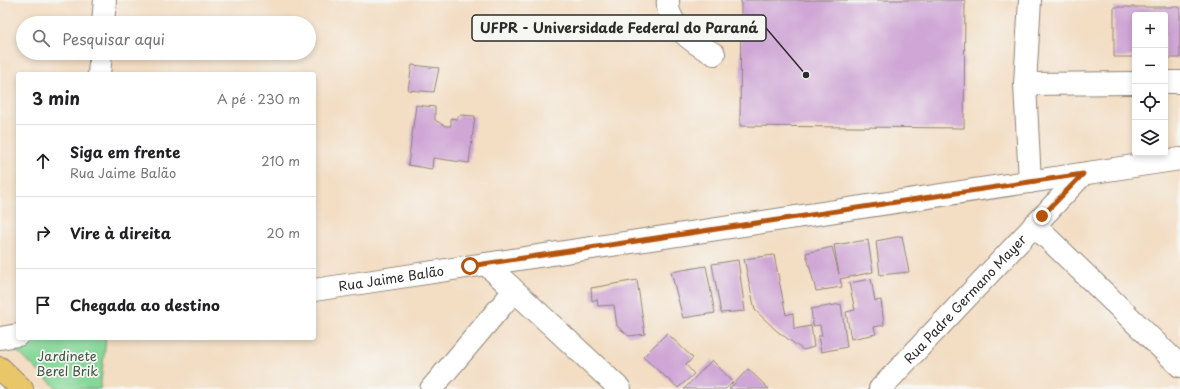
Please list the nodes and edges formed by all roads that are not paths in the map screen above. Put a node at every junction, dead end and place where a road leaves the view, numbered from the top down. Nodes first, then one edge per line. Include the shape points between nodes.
1 (105, 0) edge
2 (668, 0) edge
3 (1030, 0) edge
4 (104, 16) edge
5 (714, 54) dead end
6 (100, 60) edge
7 (99, 72) edge
8 (1168, 82) edge
9 (1180, 82) edge
10 (1132, 83) edge
11 (1025, 84) junction
12 (1180, 159) edge
13 (1083, 174) junction
14 (1030, 182) junction
15 (1034, 225) junction
16 (486, 264) junction
17 (316, 290) edge
18 (514, 291) junction
19 (16, 335) edge
20 (0, 338) edge
21 (1180, 366) edge
22 (0, 368) edge
23 (22, 389) edge
24 (431, 389) edge
25 (620, 389) edge
26 (880, 389) edge

1 - 4 street
2 - 5 street via 671,18 680,30
3 - 11 street
6 - 7 street
8 - 9 street
10 - 11 street
11 - 14 street
12 - 13 street, Rua Jaime Balão
13 - 14 street, Rua Jaime Balão
13 - 15 street, Rua Padre Germano Mayer
14 - 16 street, Rua Jaime Balão
15 - 21 street
15 - 26 street, Rua Padre Germano Mayer
16 - 17 street, Rua Jaime Balão
16 - 18 street
18 - 24 street
18 - 25 street
19 - 20 street
22 - 23 main road

